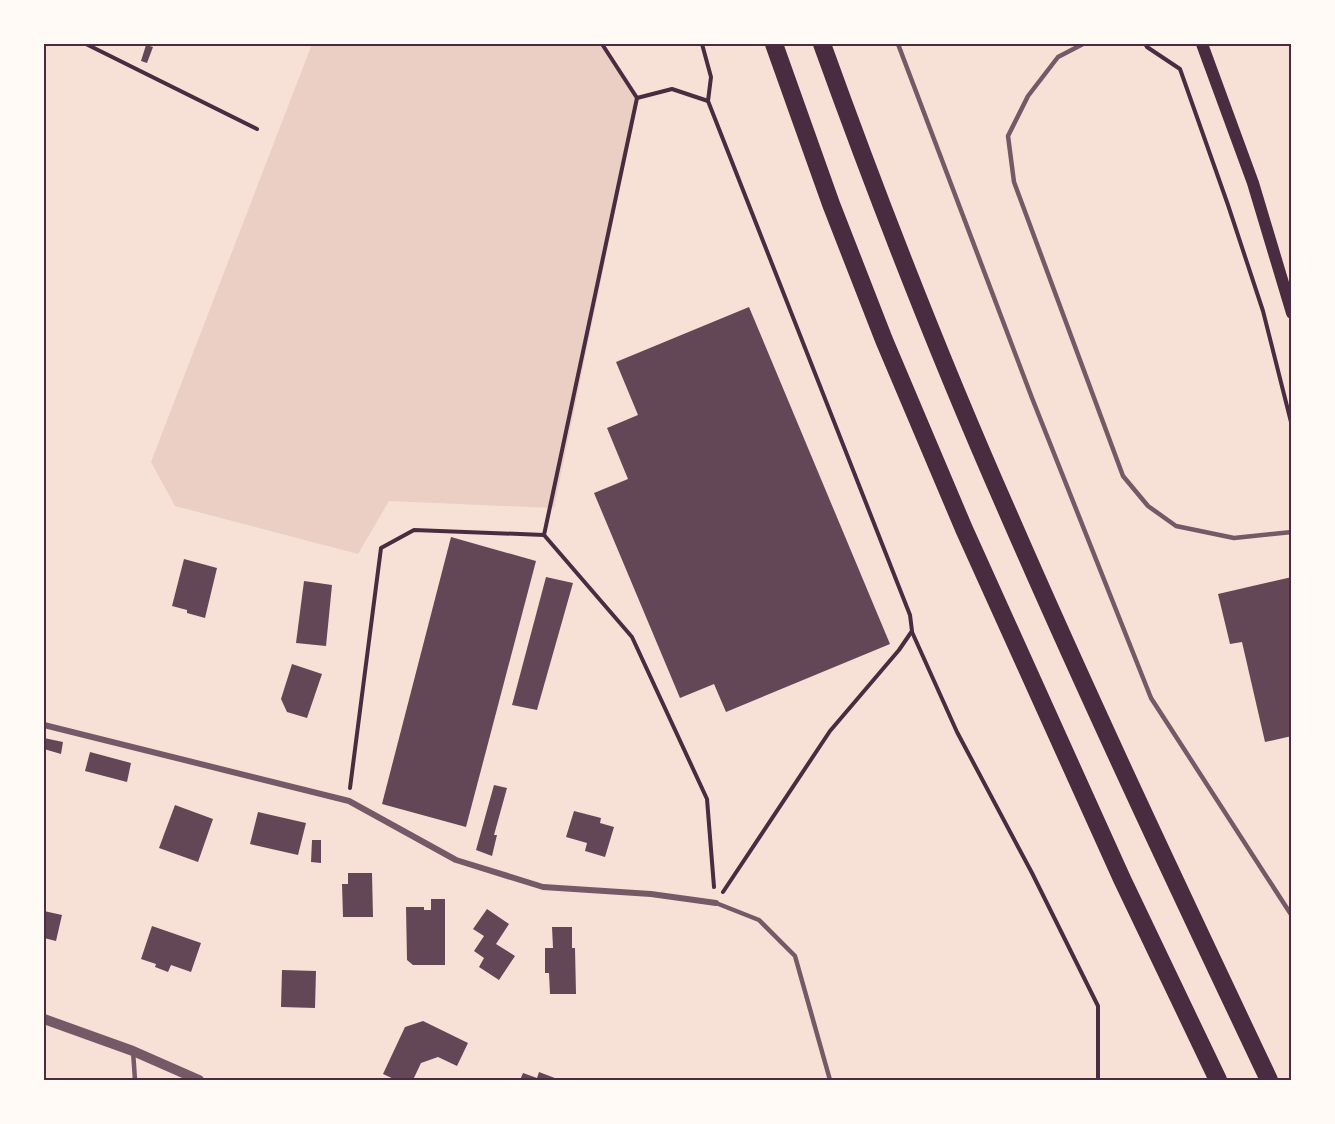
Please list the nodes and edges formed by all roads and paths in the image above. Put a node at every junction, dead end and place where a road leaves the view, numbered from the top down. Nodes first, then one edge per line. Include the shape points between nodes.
1 (87, 44) edge
2 (602, 44) edge
3 (702, 44) edge
4 (774, 44) edge
5 (822, 44) edge
6 (898, 44) edge
7 (1083, 44) edge
8 (1145, 44) edge
9 (1202, 44) edge
10 (637, 98) junction
11 (708, 101) junction
12 (257, 129) dead end
13 (1292, 313) edge
14 (1292, 426) edge
15 (1292, 532) edge
16 (544, 535) junction
17 (912, 631) junction
18 (44, 725) edge
19 (349, 801) junction
20 (716, 903) junction
21 (1292, 916) edge
22 (44, 1019) edge
23 (133, 1052) junction
24 (135, 1080) edge
25 (200, 1080) edge
26 (830, 1080) edge
27 (1098, 1080) edge
28 (1218, 1080) edge
29 (1269, 1080) edge

1 - 12 path
2 - 10 path
3 - 11 path via 711,77
4 - 28 highway via 884,340 959,518
5 - 29 highway via 925,316 1007,513
6 - 21 lane via 1151,698
7 - 15 lane via 1058,57 1028,96 1008,136 1014,182 1123,476 1148,506 1176,526 1234,538
8 - 14 path via 1180,69 1263,311
9 - 13 main road via 1253,183
10 - 11 path via 672,89
10 - 16 path
11 - 17 path via 910,615
16 - 19 path via 414,530 381,548
16 - 20 path via 638,648 707,799
17 - 20 path via 830,731
17 - 27 path via 957,732 1098,1006
18 - 19 street
19 - 20 street via 456,860 543,887
20 - 26 lane via 759,920 795,956
22 - 23 street
23 - 24 lane
23 - 25 street

